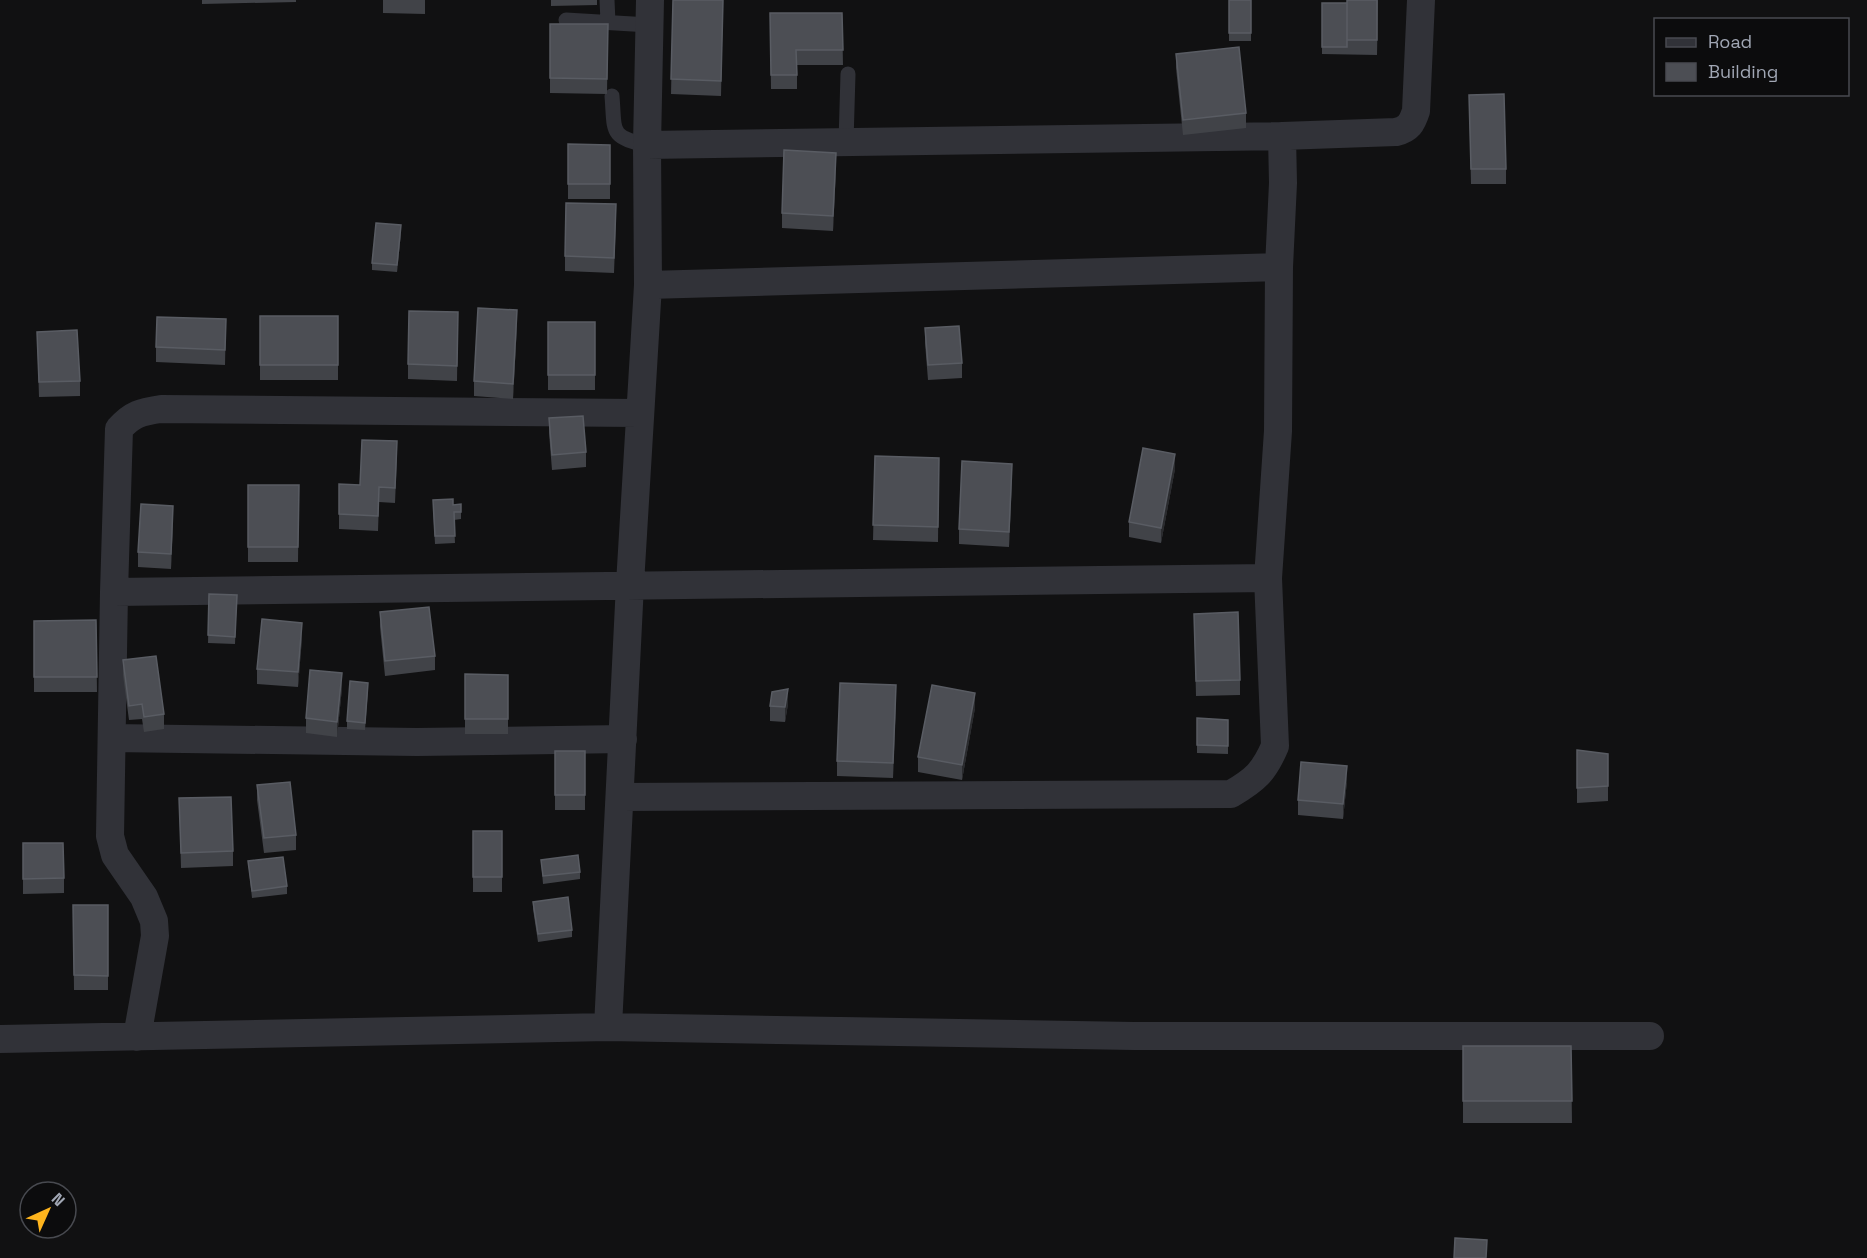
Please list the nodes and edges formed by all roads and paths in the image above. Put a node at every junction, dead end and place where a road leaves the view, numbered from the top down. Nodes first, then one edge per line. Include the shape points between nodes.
1 (607, 0) edge
2 (1420, 0) edge
3 (650, 13) edge
4 (566, 20) dead end
5 (608, 22) junction
6 (848, 74) dead end
7 (612, 96) dead end
8 (1282, 136) junction
9 (846, 142) junction
10 (647, 145) junction
11 (1279, 267) junction
12 (648, 285) junction
13 (639, 413) junction
14 (1268, 578) junction
15 (630, 584) junction
16 (114, 592) junction
17 (112, 738) junction
18 (623, 739) junction
19 (620, 797) junction
20 (608, 1027) junction
21 (1650, 1036) dead end
22 (137, 1037) junction
23 (0, 1040) edge

1 - 5 lane
2 - 8 street via 1416,111 1405,130
3 - 5 lane
3 - 10 street
4 - 5 lane
6 - 9 lane
7 - 10 lane via 615,131 627,141
8 - 9 street
8 - 11 street
9 - 10 street
10 - 12 street
11 - 12 street
11 - 14 street via 1278,431
12 - 13 street
13 - 15 street
13 - 16 street via 145,411 129,418 119,429
14 - 15 street
14 - 19 street via 1275,746 1267,765 1254,780 1231,794
15 - 16 street
15 - 18 street
16 - 17 street
17 - 18 street via 417,742
17 - 22 street via 110,836 115,855 144,897 154,921 155,936
18 - 19 street
19 - 20 street
20 - 21 street via 1134,1036
20 - 22 street
22 - 23 street

